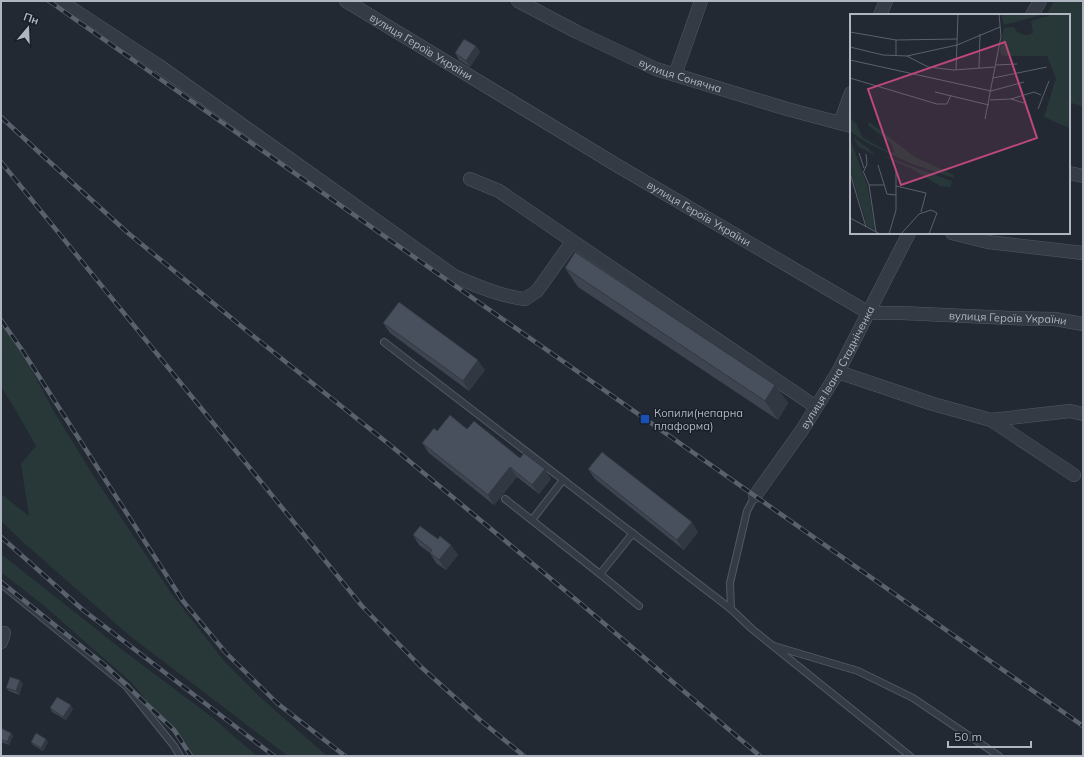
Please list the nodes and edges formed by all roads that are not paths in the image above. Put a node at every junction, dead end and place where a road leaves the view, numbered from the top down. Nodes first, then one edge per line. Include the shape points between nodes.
1 (60, 1) edge
2 (346, 1) edge
3 (518, 1) edge
4 (701, 1) edge
5 (886, 1) edge
6 (1040, 1) edge
7 (880, 14) edge
8 (1033, 14) edge
9 (675, 75) junction
10 (850, 98) edge
11 (845, 124) edge
12 (1070, 173) edge
13 (1083, 176) edge
14 (470, 179) dead end
15 (908, 234) edge
16 (956, 234) edge
17 (572, 242) junction
18 (1083, 253) edge
19 (869, 313) junction
20 (1083, 324) edge
21 (384, 342) dead end
22 (838, 372) junction
23 (816, 407) junction
24 (1083, 414) edge
25 (991, 420) junction
26 (1074, 475) dead end
27 (563, 480) junction
28 (755, 496) joint
29 (505, 499) dead end
30 (532, 520) junction
31 (633, 533) junction
32 (600, 574) junction
33 (1, 584) edge
34 (639, 606) dead end
35 (731, 609) junction
36 (771, 645) junction
37 (180, 756) edge
38 (910, 756) edge
39 (999, 756) edge

1 - 17 street via 158,65 454,276 487,290 525,299 537,291
2 - 19 street, вулиця Героїв України
3 - 9 street, вулиця Сонячна via 577,32 656,69
4 - 9 street
5 - 7 street
6 - 8 street
9 - 11 street, вулиця Сонячна
10 - 11 street
12 - 13 street
14 - 17 street via 498,192
15 - 19 street, вулиця Івана Стадніченка
16 - 18 street via 988,242
17 - 23 street
19 - 20 street, вулиця Героїв України via 1055,319
19 - 22 street, вулиця Івана Стадніченка
21 - 27 lane
22 - 23 street, вулиця Івана Стадніченка
22 - 25 street via 933,404
23 - 28 street, вулиця Івана Стадніченка
24 - 25 street via 1070,411
25 - 26 street
27 - 30 lane
27 - 31 lane
28 - 35 lane via 746,511 730,583
29 - 30 lane
30 - 32 lane
31 - 32 lane
31 - 35 lane
32 - 34 lane
33 - 37 lane via 126,686
35 - 36 lane
36 - 38 lane
36 - 39 lane via 858,671 906,695

